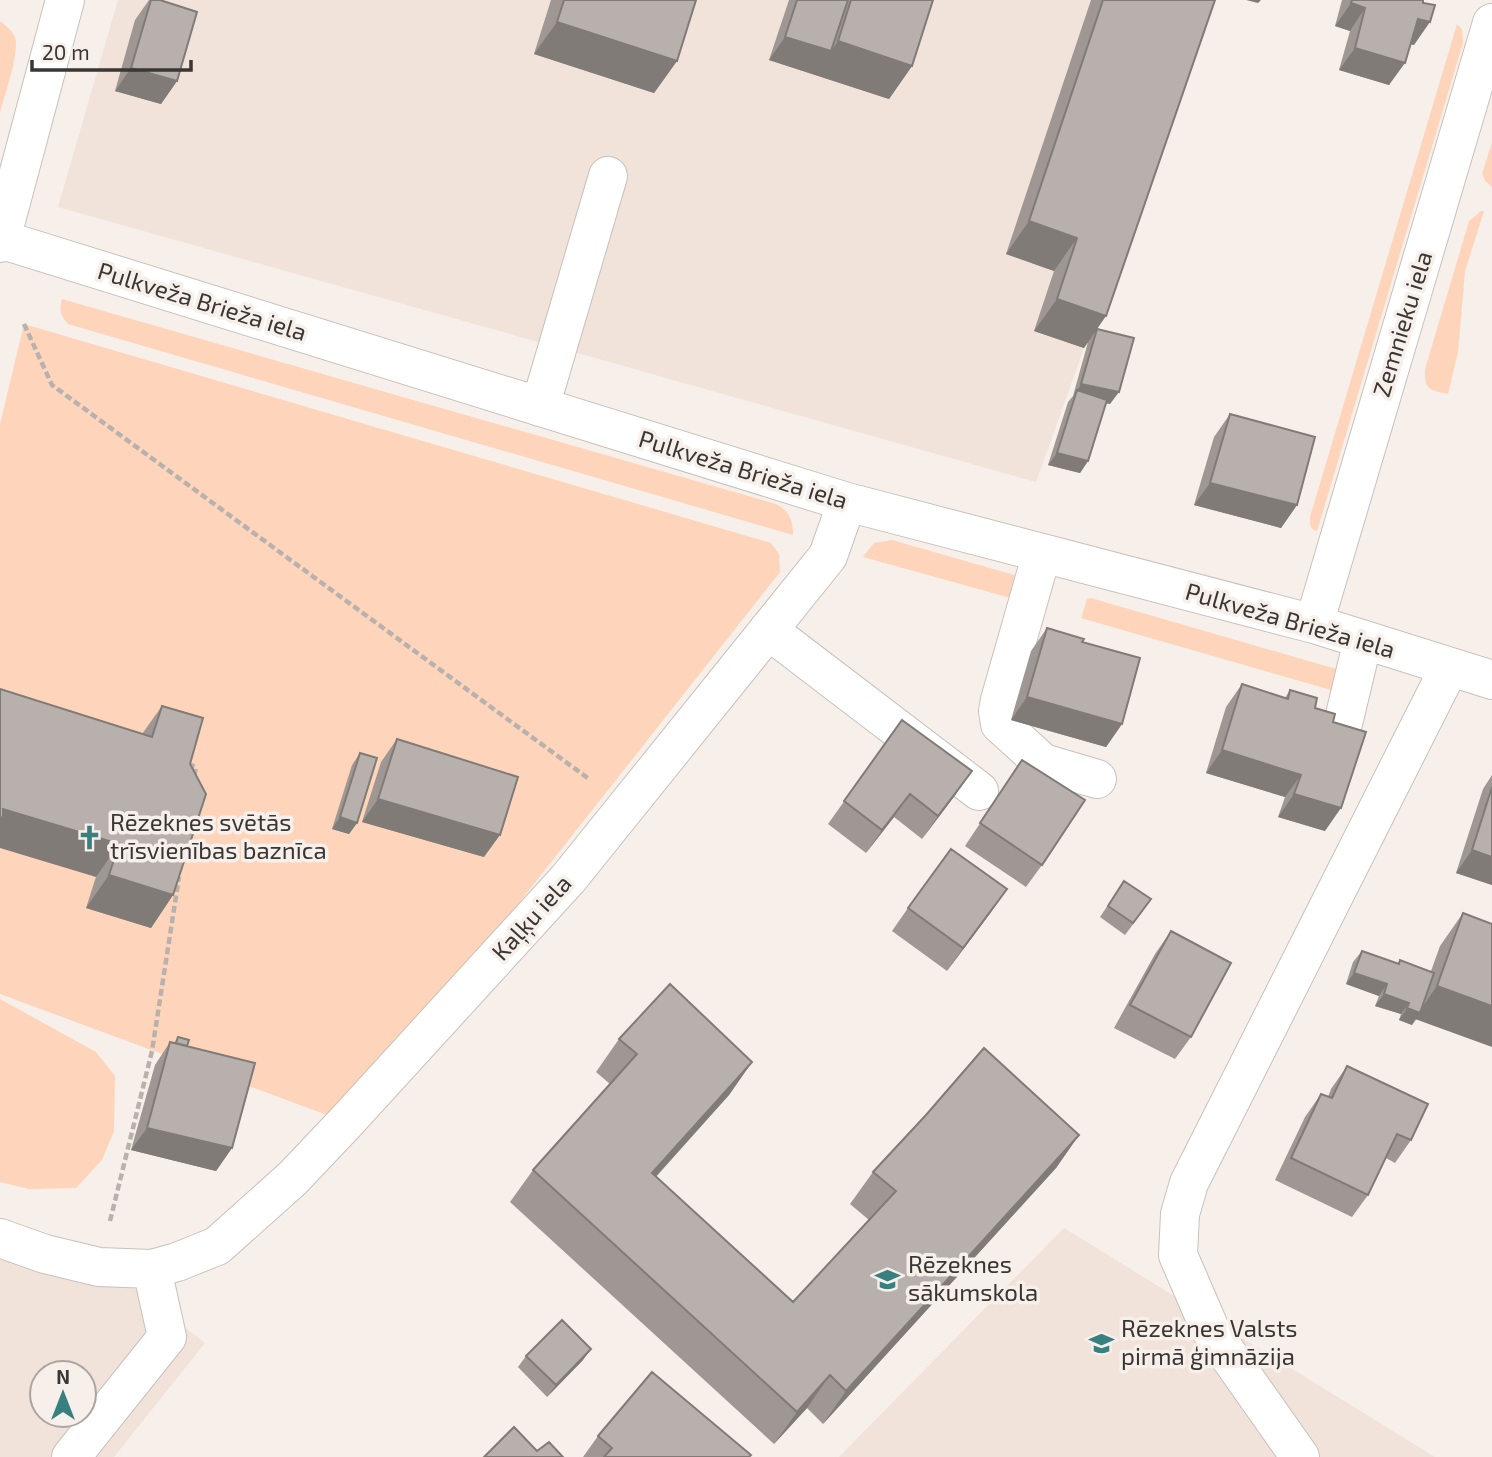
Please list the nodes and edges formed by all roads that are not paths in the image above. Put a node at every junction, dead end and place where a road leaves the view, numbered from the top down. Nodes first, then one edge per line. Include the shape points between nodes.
1 (65, 0) edge
2 (1492, 23) edge
3 (608, 176) dead end
4 (0, 241) edge
5 (540, 407) junction
6 (847, 502) junction
7 (1042, 553) junction
8 (1314, 624) junction
9 (768, 630) junction
10 (1363, 640) junction
11 (1449, 668) junction
12 (1492, 680) edge
13 (1340, 736) edge
14 (1097, 779) dead end
15 (979, 791) dead end
16 (0, 1238) edge
17 (152, 1269) junction
18 (71, 1457) edge
19 (1300, 1457) edge

1 - 4 street
2 - 8 street, Zemnieku iela
3 - 5 street
4 - 5 street, Pulkveža Brieža iela
5 - 6 street, Pulkveža Brieža iela
6 - 7 street, Pulkveža Brieža iela
6 - 9 street, Kaļķu iela via 828,556
7 - 8 street, Pulkveža Brieža iela
7 - 14 street via 1000,700 1000,724 1043,763
8 - 10 street, Pulkveža Brieža iela
9 - 15 street
9 - 17 street, Kaļķu iela via 568,880 293,1178 218,1246
10 - 11 street, Pulkveža Brieža iela
10 - 13 street
11 - 12 street, Pulkveža Brieža iela
11 - 19 street via 1189,1183 1180,1214 1178,1255 1210,1329
16 - 17 street, Kaļķu iela via 99,1267
17 - 18 street via 167,1336

